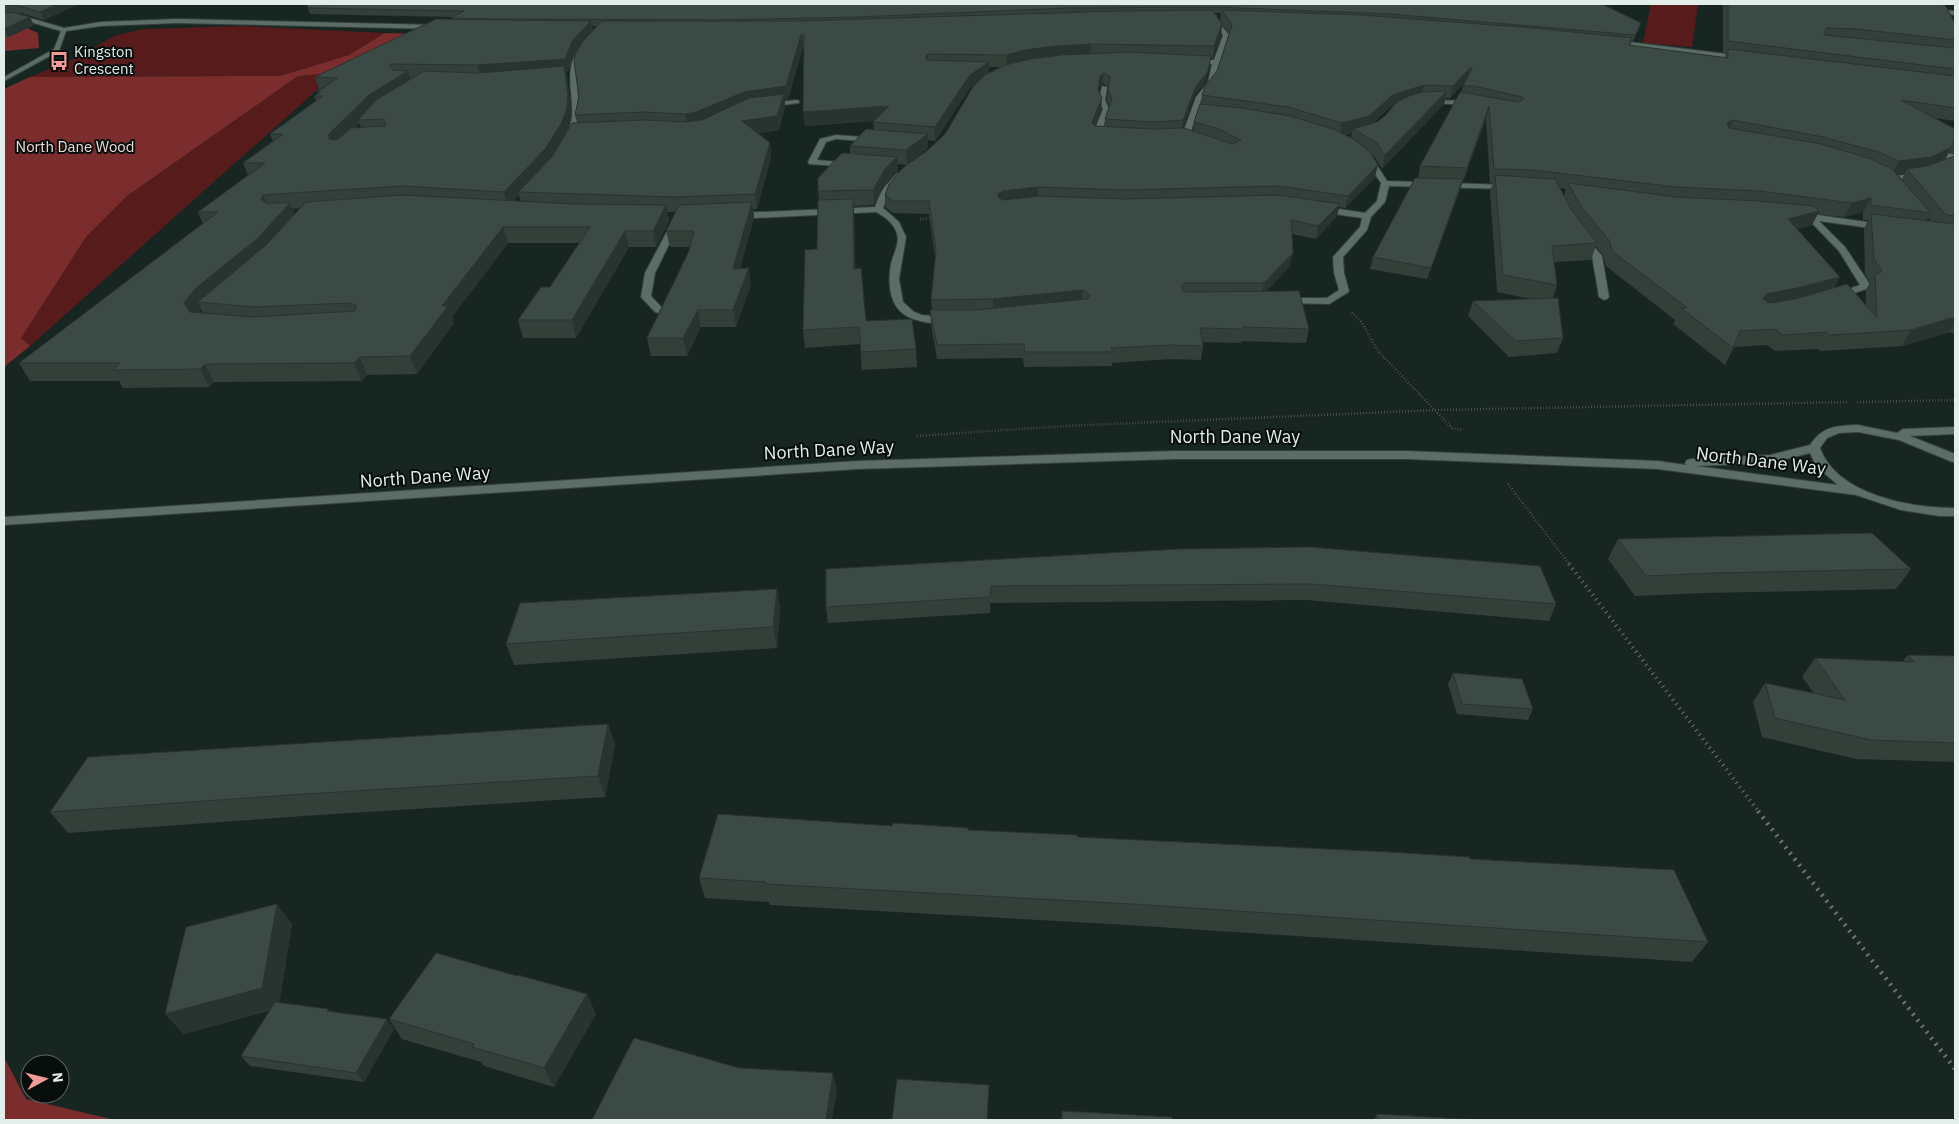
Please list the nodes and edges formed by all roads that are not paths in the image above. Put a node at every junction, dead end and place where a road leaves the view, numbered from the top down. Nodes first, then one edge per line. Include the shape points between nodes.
1 (1926, 10) edge
2 (1955, 13) edge
3 (4, 16) edge
4 (1204, 17) edge
5 (1213, 17) junction
6 (1223, 18) edge
7 (450, 28) edge
8 (64, 30) junction
9 (1608, 42) edge
10 (588, 43) edge
11 (1751, 59) edge
12 (1187, 61) edge
13 (1216, 62) junction
14 (572, 75) junction
15 (562, 76) edge
16 (4, 79) edge
17 (1104, 87) edge
18 (796, 102) dead end
19 (1421, 102) edge
20 (1479, 104) edge
21 (757, 106) edge
22 (1193, 111) junction
23 (1202, 112) edge
24 (572, 133) junction
25 (582, 133) edge
26 (1107, 134) edge
27 (1186, 135) junction
28 (1169, 136) edge
29 (1195, 138) edge
30 (883, 141) edge
31 (564, 148) edge
32 (1362, 155) edge
33 (1951, 155) edge
34 (860, 166) edge
35 (898, 168) edge
36 (1385, 183) junction
37 (1894, 186) edge
38 (1519, 188) edge
39 (1313, 208) edge
40 (878, 209) junction
41 (1791, 214) edge
42 (724, 216) edge
43 (1367, 216) junction
44 (678, 217) edge
45 (1811, 217) junction
46 (1897, 228) edge
47 (1576, 230) edge
48 (1838, 296) edge
49 (1604, 297) dead end
50 (1272, 301) edge
51 (659, 310) edge
52 (956, 320) edge
53 (1955, 430) edge
54 (1892, 434) junction
55 (1814, 448) junction
56 (1955, 459) edge
57 (1658, 465) junction
58 (1860, 492) junction
59 (1955, 512) edge
60 (4, 521) edge

1 - 2 street
3 - 8 street via 20,17
4 - 5 street
5 - 6 street
5 - 13 street via 1226,35
7 - 8 street via 177,21 101,24
8 - 16 street via 57,50
9 - 11 street
10 - 14 street via 574,63
12 - 13 street
13 - 22 street via 1211,82 1199,96
14 - 15 street
14 - 24 street via 577,110
17 - 26 street via 1102,100 1106,109 1097,134
18 - 21 street
19 - 20 street
22 - 23 street
22 - 27 street
24 - 25 street
24 - 31 street
27 - 28 street
27 - 29 street
30 - 34 street via 836,137 823,141 812,162
32 - 36 street via 1370,160
33 - 37 street via 1948,164 1928,174 1885,178
35 - 40 street via 907,169 885,191
36 - 38 street
36 - 43 street via 1381,202
39 - 43 street
40 - 42 street
40 - 52 street via 895,222 902,237 896,266 896,297 900,308 910,316
41 - 45 street
43 - 50 street via 1364,228 1338,257 1344,291 1330,301
44 - 51 street via 650,273 646,297
45 - 46 street
45 - 48 street via 1842,249 1866,286
47 - 49 street via 1597,256
53 - 54 street, North Dane Way
54 - 55 street, North Dane Way via 1837,430 1820,437
54 - 56 street, North Dane Way
55 - 57 street, North Dane Way via 1770,459
55 - 58 street, North Dane Way via 1819,462 1835,477
57 - 58 street, North Dane Way
57 - 60 street, North Dane Way via 1406,455 1027,459 858,465
58 - 59 street, North Dane Way via 1902,507

